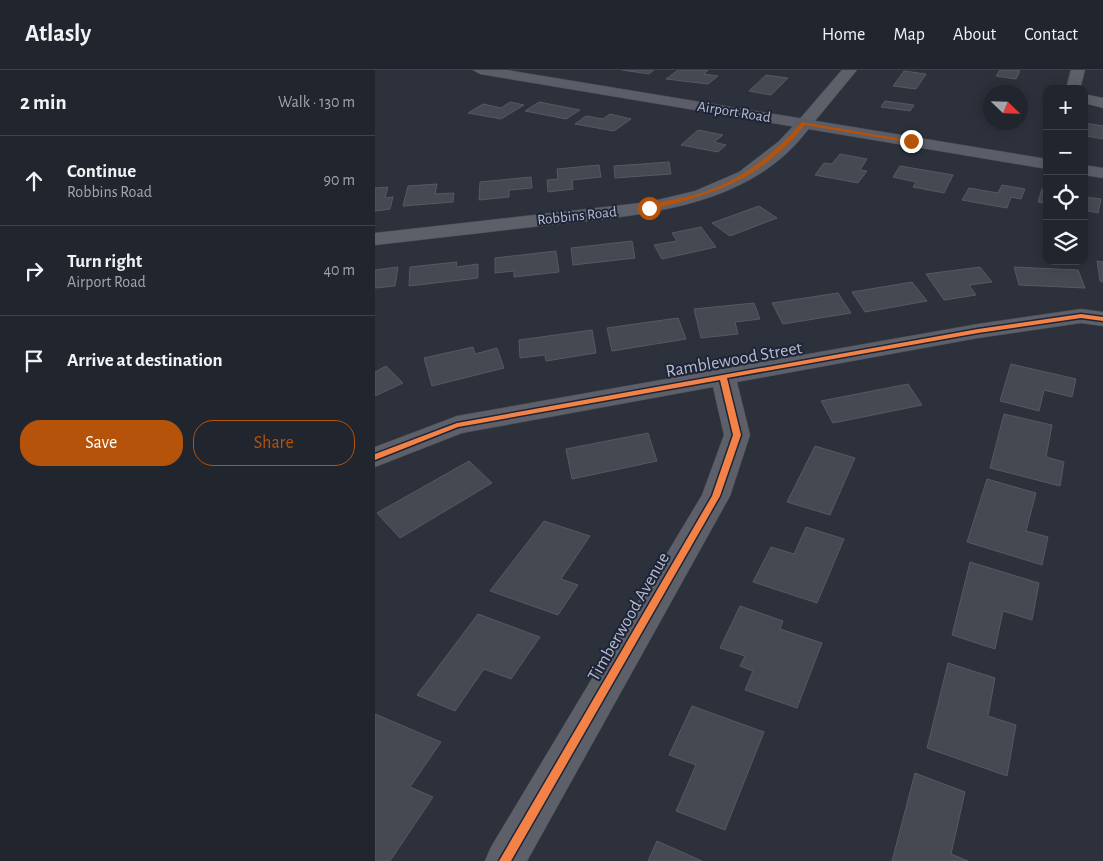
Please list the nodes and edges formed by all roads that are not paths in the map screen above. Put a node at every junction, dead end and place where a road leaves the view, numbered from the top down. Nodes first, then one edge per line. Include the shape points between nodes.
1 (480, 70) edge
2 (850, 70) edge
3 (1078, 70) edge
4 (1074, 85) edge
5 (1088, 99) edge
6 (1103, 103) edge
7 (804, 124) junction
8 (1043, 163) edge
9 (1088, 171) edge
10 (1103, 173) edge
11 (375, 239) edge
12 (1103, 319) edge
13 (723, 377) junction
14 (375, 457) edge
15 (505, 861) edge

1 - 7 main road, Airport Road
2 - 7 street, Robbins Road
3 - 4 street
5 - 6 street
7 - 8 main road, Airport Road
7 - 11 street, Robbins Road via 784,146 745,176 701,195 649,208
9 - 10 main road
12 - 13 street, Ramblewood Street via 1081,316 977,331
13 - 14 street, Ramblewood Street via 457,425
13 - 15 street, Timberwood Avenue via 737,435 716,496

